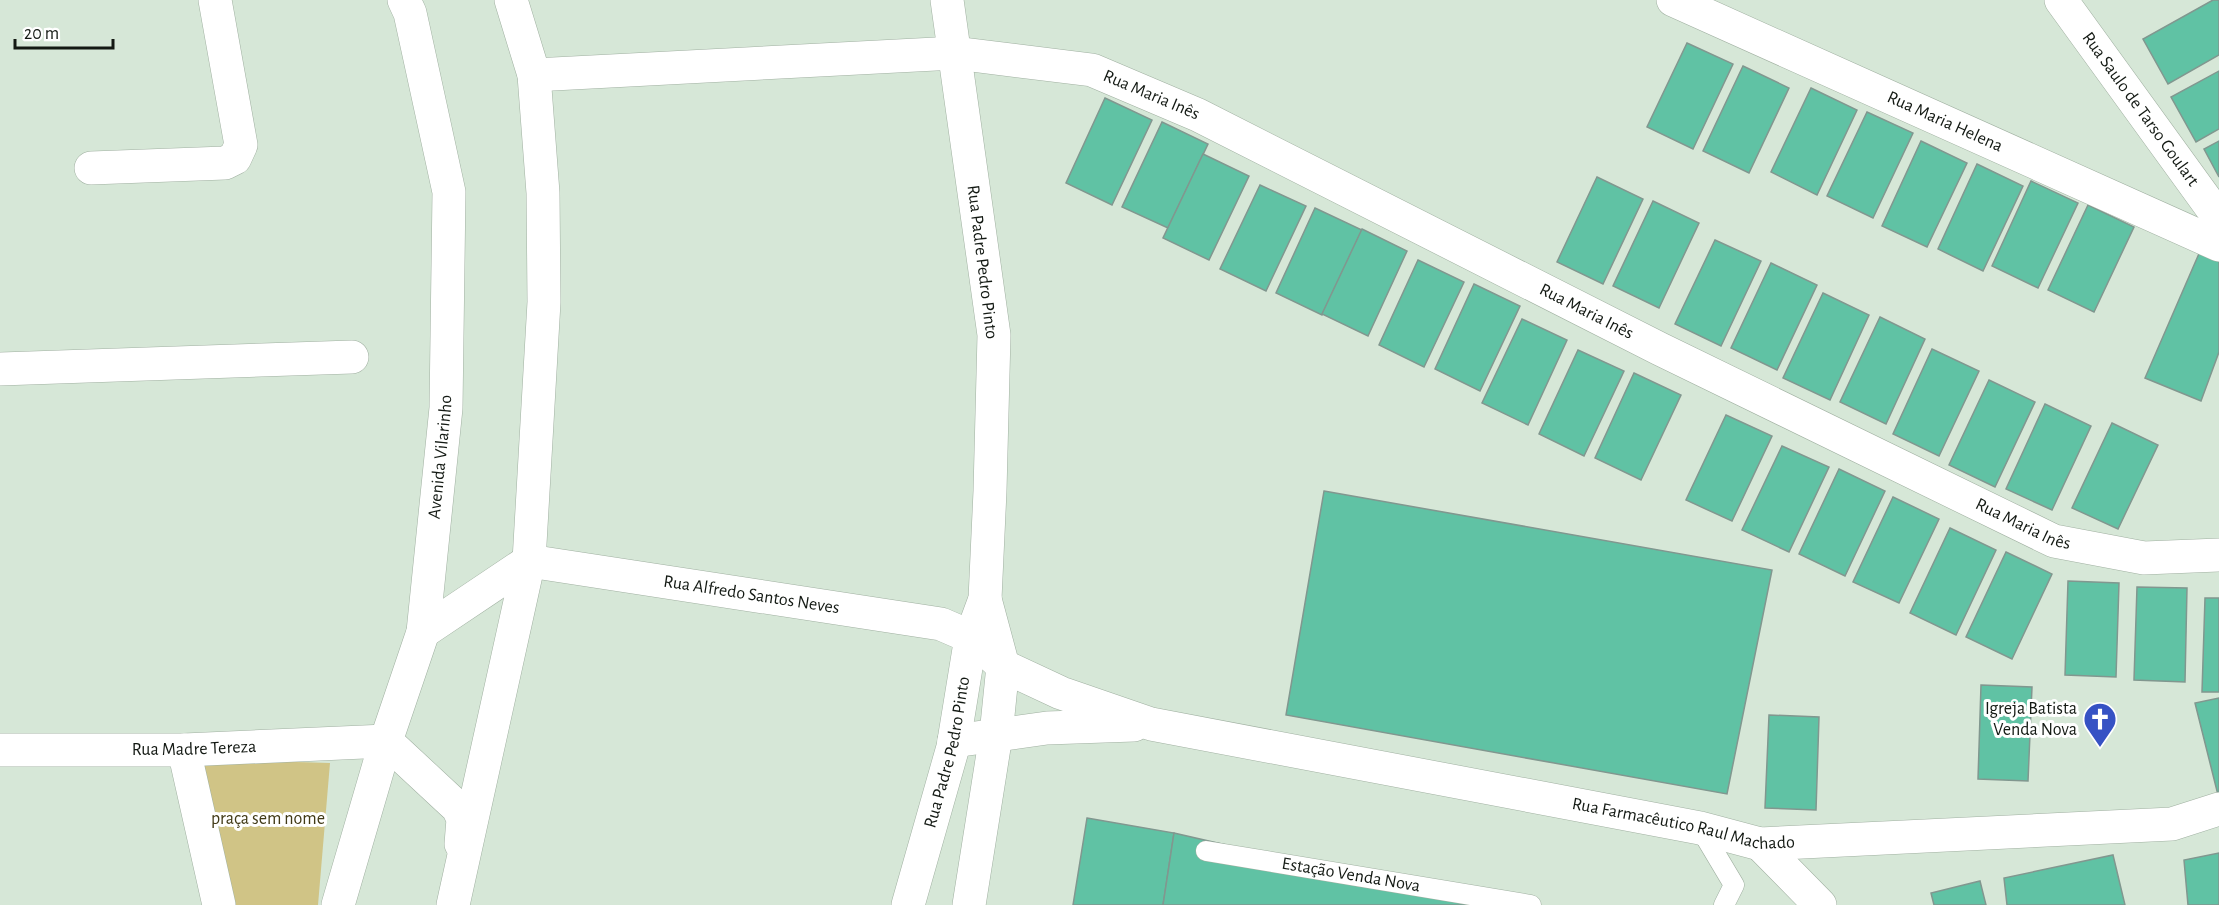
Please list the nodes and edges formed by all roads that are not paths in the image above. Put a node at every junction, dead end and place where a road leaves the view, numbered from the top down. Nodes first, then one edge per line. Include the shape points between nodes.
1 (215, 0) edge
2 (404, 0) edge
3 (511, 0) edge
4 (947, 0) edge
5 (1673, 0) edge
6 (2061, 0) edge
7 (955, 53) junction
8 (534, 75) junction
9 (91, 168) dead end
10 (2219, 218) edge
11 (2219, 245) edge
12 (352, 357) dead end
13 (0, 369) edge
14 (2219, 555) edge
15 (529, 561) junction
16 (985, 598) junction
17 (423, 632) junction
18 (971, 638) junction
19 (1003, 666) junction
20 (1151, 724) junction
21 (996, 735) junction
22 (386, 741) junction
23 (954, 741) junction
24 (0, 750) edge
25 (184, 750) junction
26 (2219, 809) edge
27 (1700, 828) junction
28 (1761, 844) junction
29 (1206, 851) dead end
30 (910, 901) edge
31 (219, 905) edge
32 (338, 905) edge
33 (452, 905) edge
34 (969, 905) edge
35 (1531, 905) edge
36 (1724, 905) edge
37 (1821, 905) edge

1 - 9 main road via 241,145 235,158 225,163
2 - 17 main road, Avenida Vilarinho via 449,192 446,408
3 - 8 main road
4 - 7 main road, Rua Padre Pedro Pinto
5 - 11 main road, Rua Maria Helena
6 - 10 main road, Rua Saulo de Tarso Goulart
7 - 8 main road, Rua Maria Inês
7 - 14 main road, Rua Maria Inês via 1092,70 1198,115 1660,349 2054,541 2144,558
7 - 16 main road, Rua Padre Pedro Pinto via 994,335
8 - 15 main road via 543,193 544,302
12 - 13 main road
15 - 17 main road
15 - 18 main road, Rua Alfredo Santos Neves via 941,624
15 - 33 main road
16 - 18 main road, Rua Padre Pedro Pinto
16 - 19 main road, Rua Padre Pedro Pinto
17 - 22 main road, Avenida Vilarinho
18 - 19 main road, Rua Alfredo Santos Neves
18 - 23 main road, Rua Padre Pedro Pinto
19 - 20 main road, Rua Farmacêutico Raul Machado via 1062,693
19 - 21 main road, Rua Padre Pedro Pinto
20 - 21 main road, Rua Farmacêutico Raul Machado
20 - 27 main road, Rua Farmacêutico Raul Machado
21 - 23 main road, Rua Farmacêutico Raul Machado
21 - 34 main road, Rua Padre Pedro Pinto
22 - 25 main road, Rua Madre Tereza
22 - 32 main road, Avenida Vilarinho
22 - 33 main road via 461,813 464,825
23 - 30 main road, Rua Padre Pedro Pinto
24 - 25 main road, Rua Madre Tereza
25 - 31 main road
26 - 28 main road, Rua Farmacêutico Raul Machado via 2172,824
27 - 28 main road, Rua Farmacêutico Raul Machado
27 - 36 lane via 1734,885
28 - 37 main road
29 - 35 lane, Estação Venda Nova

